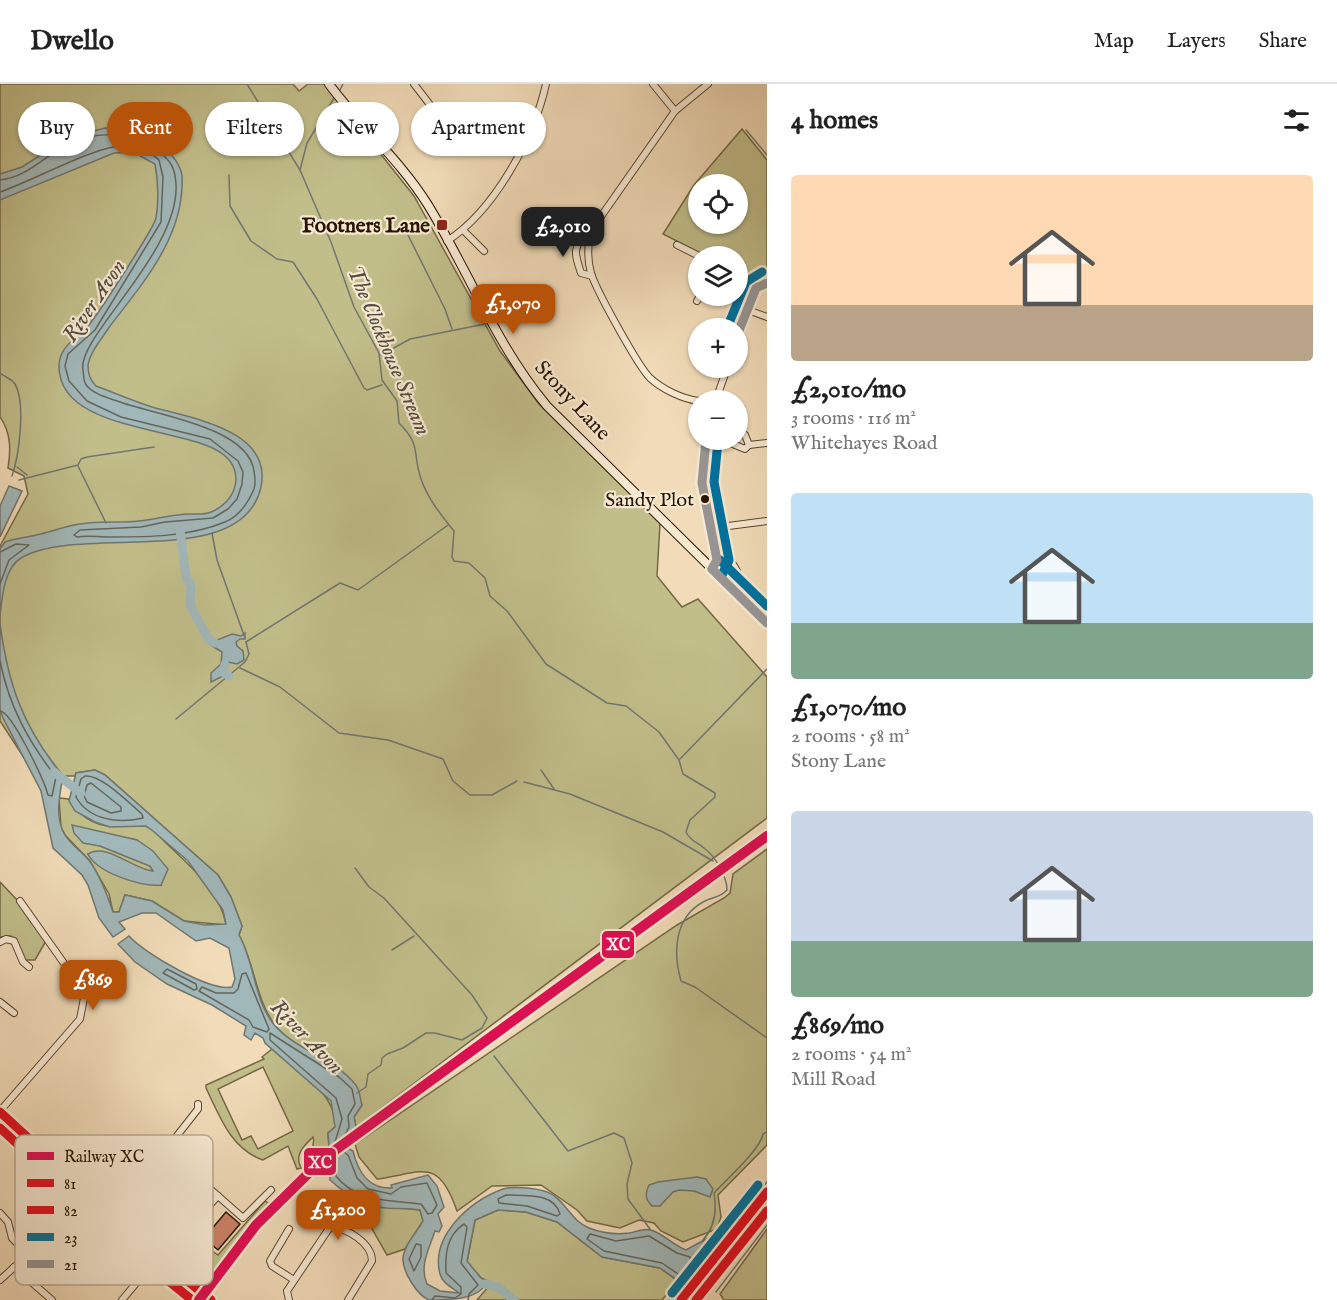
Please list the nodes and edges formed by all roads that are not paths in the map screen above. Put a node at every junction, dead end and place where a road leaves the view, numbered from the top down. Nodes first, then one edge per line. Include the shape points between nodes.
1 (329, 84) edge
2 (414, 84) edge
3 (653, 84) edge
4 (708, 84) edge
5 (544, 85) edge
6 (426, 102) edge
7 (675, 111) junction
8 (463, 230) junction
9 (590, 232) junction
10 (447, 241) junction
11 (676, 245) dead end
12 (484, 251) dead end
13 (688, 251) edge
14 (591, 276) junction
15 (767, 283) edge
16 (748, 284) edge
17 (756, 288) junction
18 (748, 310) junction
19 (767, 317) edge
20 (745, 318) edge
21 (688, 397) edge
22 (767, 443) edge
23 (749, 445) edge
24 (704, 450) edge
25 (767, 521) edge
26 (725, 526) junction
27 (712, 528) junction
28 (712, 569) junction
29 (737, 571) dead end
30 (767, 623) edge
31 (20, 901) dead end
32 (0, 942) edge
33 (29, 967) dead end
34 (0, 1002) edge
35 (14, 1013) dead end
36 (198, 1104) dead end
37 (0, 1111) edge
38 (26, 1135) edge
39 (179, 1135) edge
40 (271, 1190) dead end
41 (213, 1192) edge
42 (767, 1192) edge
43 (218, 1196) junction
44 (213, 1201) edge
45 (767, 1206) edge
46 (0, 1213) edge
47 (289, 1228) dead end
48 (15, 1241) edge
49 (718, 1260) junction
50 (14, 1267) edge
51 (0, 1280) edge
52 (294, 1280) junction
53 (35, 1285) edge
54 (135, 1285) edge
55 (193, 1285) edge
56 (210, 1299) edge
57 (52, 1300) edge
58 (122, 1300) edge
59 (289, 1300) edge
60 (348, 1300) edge
61 (681, 1300) edge
62 (691, 1300) edge

1 - 10 main road, Stony Lane via 391,154 427,204
2 - 6 street
3 - 7 street
4 - 7 street
5 - 8 street via 525,140 499,189
7 - 9 street
8 - 10 street
8 - 12 street
9 - 14 street via 587,254
9 - 14 street via 578,242 575,255 581,273
10 - 28 main road, Stony Lane via 491,325 530,385
11 - 13 street
14 - 21 street via 649,377
15 - 17 street
16 - 17 street
17 - 18 street
18 - 19 street
18 - 20 street
22 - 23 street
24 - 27 street via 702,483
25 - 26 street
26 - 27 street
26 - 29 street via 728,554
27 - 28 street via 717,560
28 - 30 main road, Stony Lane
31 - 37 street via 85,993 80,1019
32 - 33 street via 14,941
34 - 35 street
36 - 39 street
37 - 38 main road
40 - 43 street via 243,1218
41 - 43 street
42 - 49 main road
43 - 44 street
45 - 49 main road
46 - 48 street
47 - 52 street via 270,1261
49 - 61 main road
49 - 62 main road
50 - 51 street
52 - 59 street via 287,1292
52 - 60 street via 327,1229 336,1227 361,1240 372,1257
53 - 57 street
54 - 58 street
55 - 56 main road

